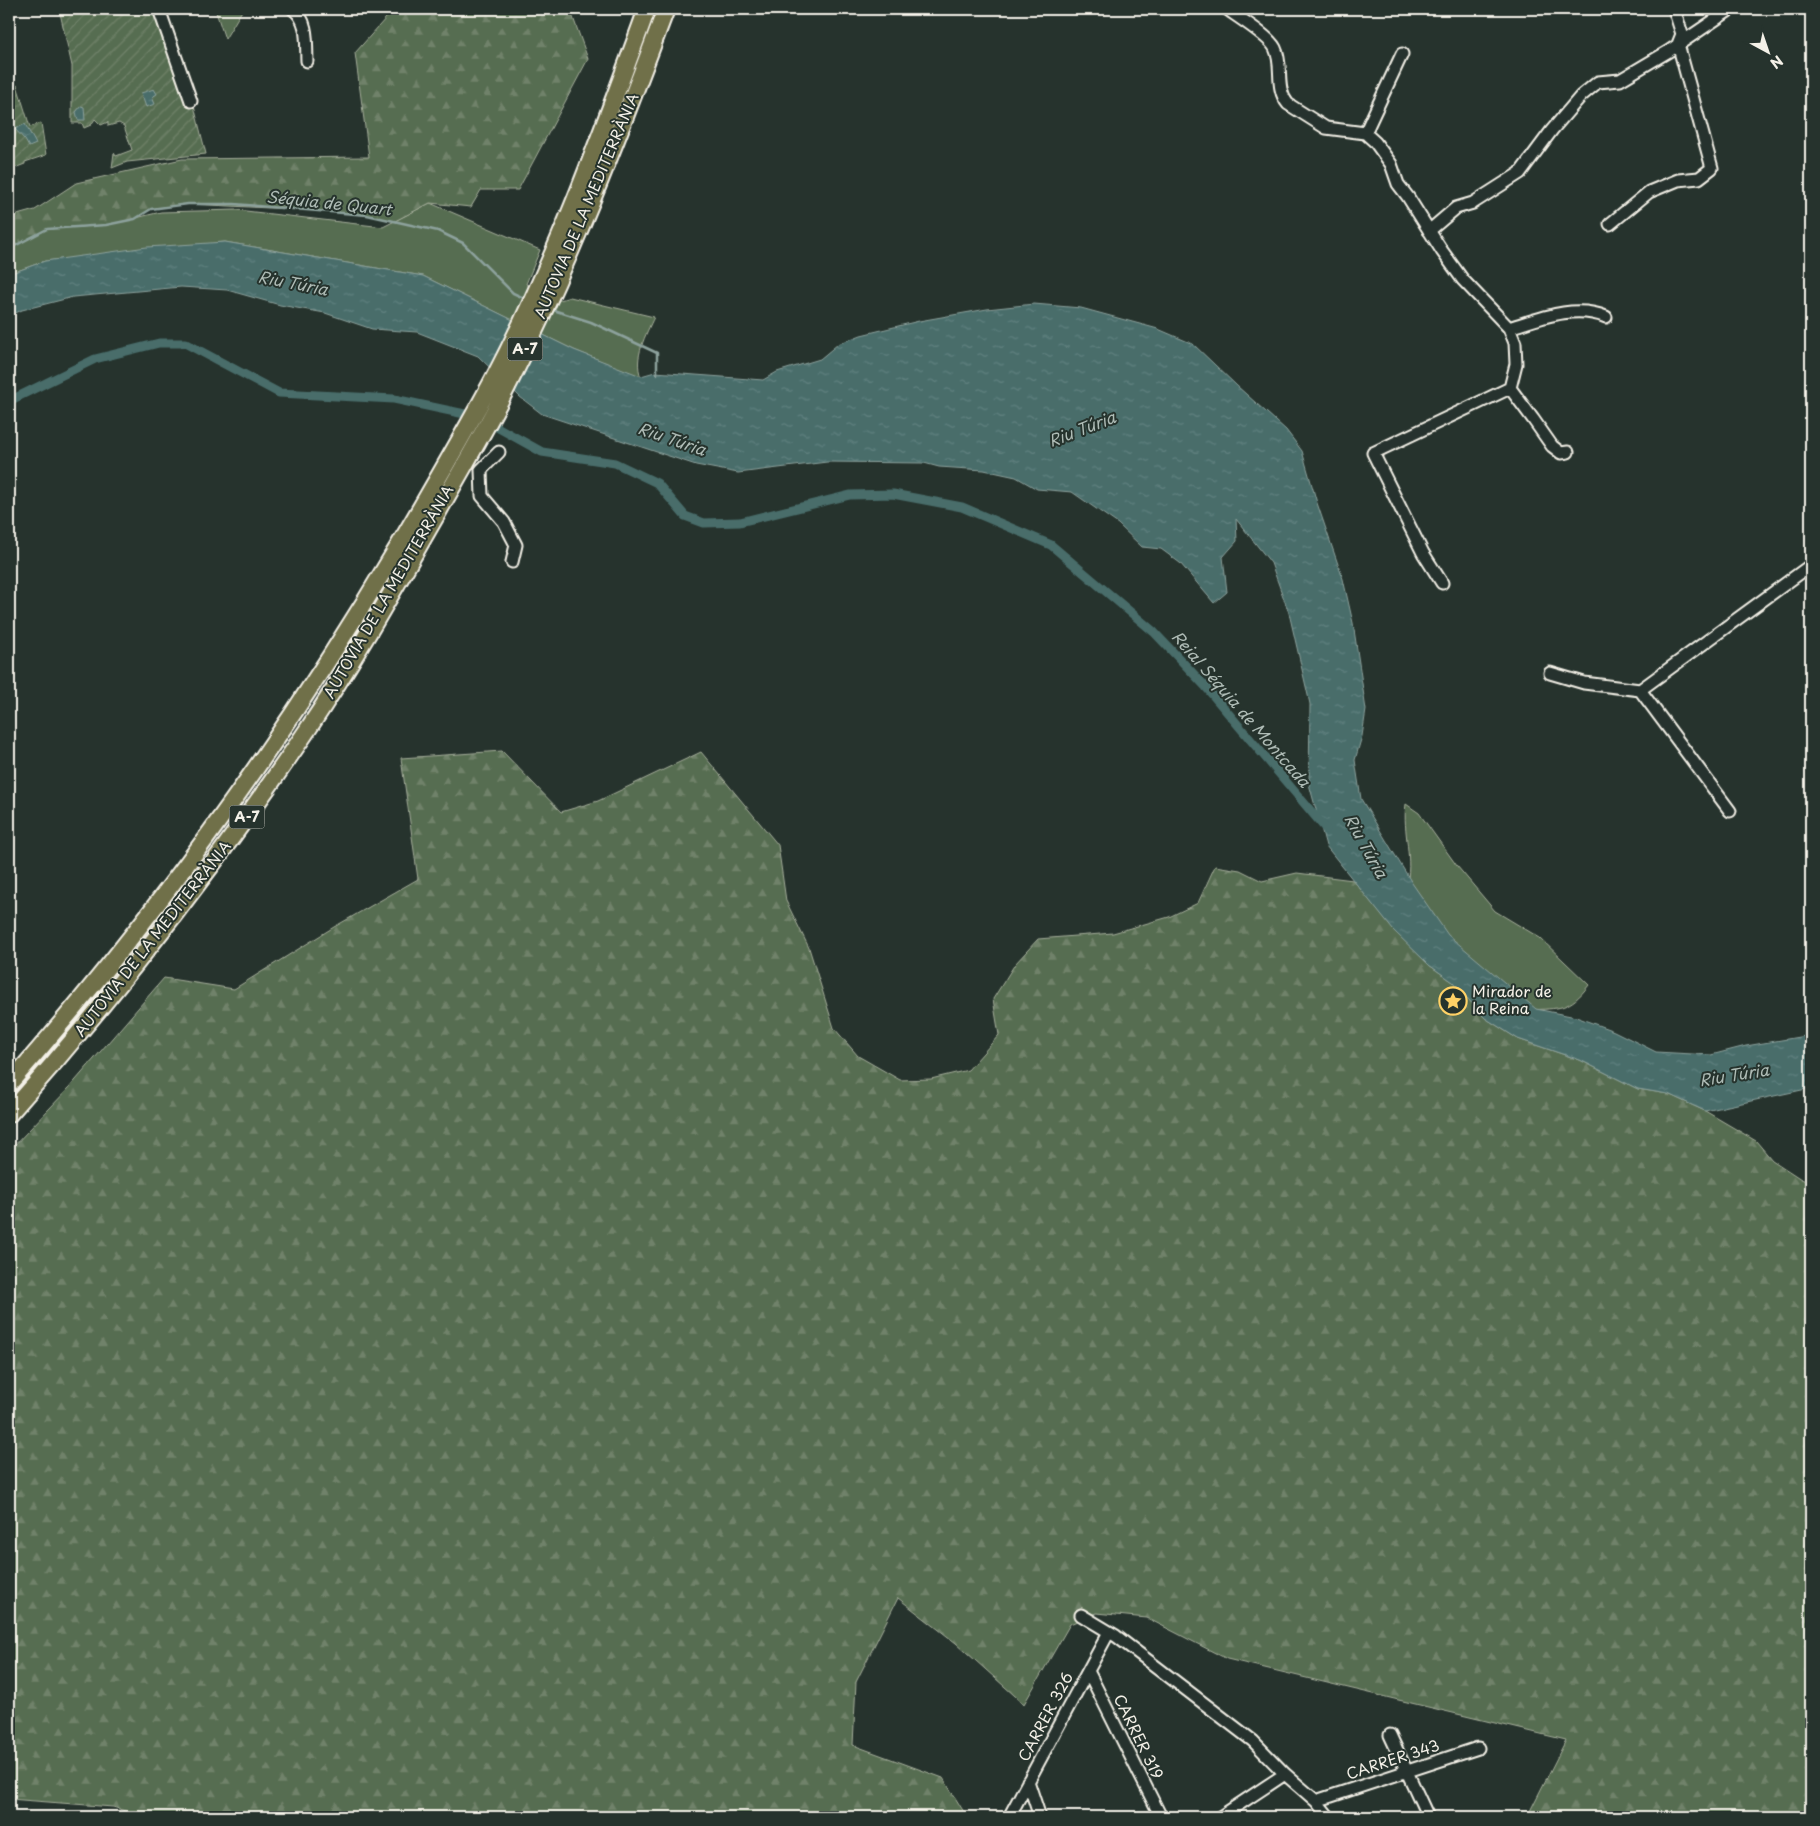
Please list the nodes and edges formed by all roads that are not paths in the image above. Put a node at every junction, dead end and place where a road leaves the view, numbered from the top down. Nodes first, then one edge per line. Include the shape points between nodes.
1 (159, 9) edge
2 (293, 9) edge
3 (647, 9) edge
4 (666, 9) edge
5 (1227, 9) edge
6 (1674, 9) edge
7 (1730, 9) edge
8 (1678, 44) junction
9 (1402, 54) dead end
10 (307, 61) dead end
11 (191, 101) dead end
12 (1365, 133) junction
13 (584, 196) junction
14 (1610, 224) dead end
15 (1430, 231) junction
16 (1606, 317) dead end
17 (1509, 328) junction
18 (1510, 388) junction
19 (499, 452) dead end
20 (1568, 452) dead end
21 (440, 491) junction
22 (512, 562) dead end
23 (1811, 565) edge
24 (1442, 583) dead end
25 (1550, 673) dead end
26 (1640, 690) junction
27 (1730, 812) dead end
28 (9, 1084) edge
29 (9, 1114) edge
30 (1081, 1615) dead end
31 (1109, 1632) junction
32 (1088, 1671) junction
33 (1390, 1735) dead end
34 (1478, 1748) dead end
35 (1406, 1771) junction
36 (1285, 1774) junction
37 (1028, 1781) junction
38 (1316, 1801) junction
39 (1009, 1817) edge
40 (1040, 1817) edge
41 (1161, 1817) edge
42 (1220, 1817) edge
43 (1329, 1817) edge
44 (1428, 1817) edge

1 - 11 street
2 - 10 street via 305,23
3 - 13 highway, AUTOVIA DE LA MEDITERRÀNIA / A-7
4 - 13 highway, AUTOVIA DE LA MEDITERRÀNIA / A-7 via 629,109
5 - 12 street via 1268,39 1275,48 1280,89 1288,104 1326,128
6 - 8 street via 1682,34
7 - 8 street
8 - 14 street via 1712,168 1699,178 1678,180 1649,192
8 - 15 street via 1620,80 1598,82 1581,96 1520,173 1473,203 1456,208
9 - 12 street
12 - 15 street via 1391,164 1398,184
13 - 21 highway, AUTOVIA DE LA MEDITERRÀNIA / A-7
15 - 17 street via 1463,280
16 - 17 street via 1593,312 1570,312
17 - 18 street via 1516,364
18 - 20 street via 1552,446 1561,453
18 - 24 street via 1373,452 1422,553
19 - 22 street via 480,470 482,496 504,522 516,545
21 - 28 highway, AUTOVIA DE LA MEDITERRÀNIA / A-7 via 293,715 210,833 129,942
21 - 29 highway, AUTOVIA DE LA MEDITERRÀNIA / A-7 via 378,618 320,710 221,854 146,953
23 - 26 street
25 - 26 street via 1584,683
26 - 27 street
30 - 31 street
31 - 32 street, CARRER 326
31 - 36 street via 1227,1720
32 - 37 street, CARRER 326
32 - 41 street, CARRER 319
33 - 35 street
34 - 35 street, CARRER 343
35 - 38 street, CARRER 343
35 - 44 street
36 - 38 street
36 - 42 street
37 - 39 street, CARRER 326
37 - 40 street
38 - 43 street

